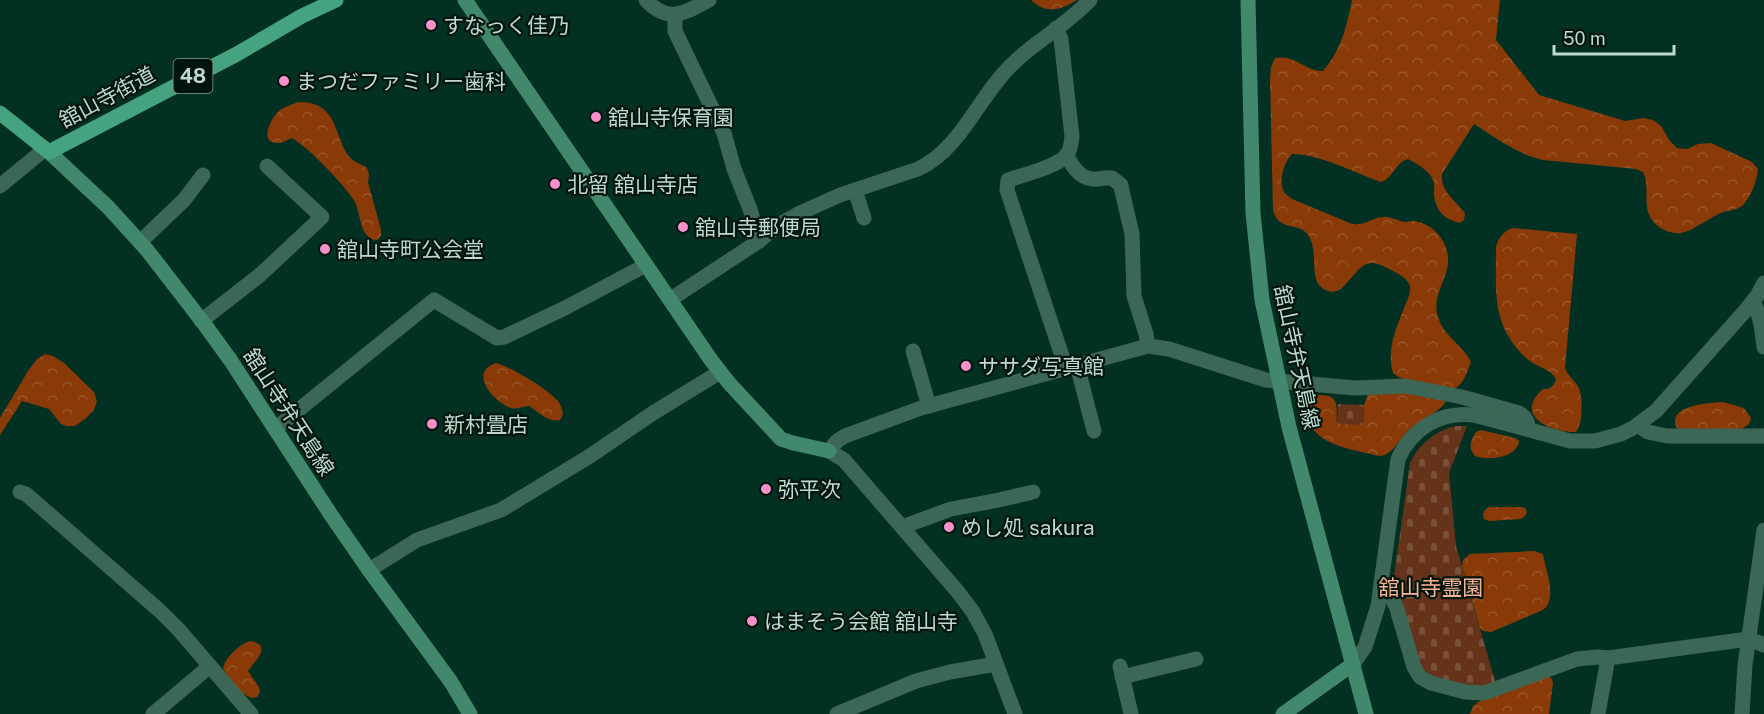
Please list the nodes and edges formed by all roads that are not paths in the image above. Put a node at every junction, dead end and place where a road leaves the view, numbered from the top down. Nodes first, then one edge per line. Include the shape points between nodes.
1 (336, 0) edge
2 (465, 0) edge
3 (646, 0) edge
4 (709, 0) edge
5 (1090, 0) edge
6 (1248, 0) edge
7 (1257, 0) edge
8 (675, 15) junction
9 (1056, 28) junction
10 (1249, 56) junction
11 (0, 113) edge
12 (47, 151) junction
13 (1066, 155) junction
14 (267, 166) dead end
15 (203, 175) dead end
16 (0, 186) edge
17 (855, 190) junction
18 (864, 218) dead end
19 (759, 241) junction
20 (140, 242) junction
21 (646, 265) junction
22 (1764, 283) edge
23 (670, 299) junction
24 (1753, 301) junction
25 (201, 321) junction
26 (1148, 346) junction
27 (1764, 347) edge
28 (913, 351) dead end
29 (1071, 367) junction
30 (720, 372) junction
31 (1279, 382) junction
32 (929, 406) junction
33 (1638, 425) junction
34 (275, 429) junction
35 (1528, 429) junction
36 (1094, 431) dead end
37 (1764, 436) edge
38 (829, 451) junction
39 (20, 492) dead end
40 (1033, 492) dead end
41 (902, 527) junction
42 (1764, 530) edge
43 (369, 570) junction
44 (1381, 586) junction
45 (1748, 641) junction
46 (1764, 645) edge
47 (1608, 658) junction
48 (1196, 659) dead end
49 (996, 664) junction
50 (1353, 664) junction
51 (210, 666) junction
52 (153, 714) edge
53 (251, 714) edge
54 (470, 714) edge
55 (837, 714) edge
56 (1015, 714) edge
57 (1131, 714) edge
58 (1283, 714) edge
59 (1366, 714) edge
60 (1598, 714) edge
61 (1742, 714) edge

1 - 12 main road, 舘山寺街道 / 48
2 - 21 main road
3 - 8 street via 654,8
4 - 8 street
5 - 9 street
6 - 10 main road, 舘山寺弁天島線
7 - 10 main road
8 - 19 street via 675,31 724,133
9 - 13 street via 1061,39 1072,136
9 - 17 street via 1004,73 941,156 918,169
10 - 31 main road, 舘山寺弁天島線 via 1255,242
11 - 12 main road, 舘山寺街道
12 - 16 street
12 - 20 main road, 舘山寺弁天島線
13 - 26 street via 1086,177 1113,178 1121,185 1132,234 1134,297
13 - 29 street via 1060,161 1008,180 1007,190
14 - 25 street via 322,217
15 - 20 street via 184,200
17 - 18 street
17 - 19 street via 800,213
19 - 23 street
20 - 25 main road, 舘山寺弁天島線
21 - 23 main road
21 - 34 street via 504,337 497,338 434,300
22 - 24 street
23 - 30 main road
24 - 27 street via 1761,321
24 - 33 street via 1667,400
25 - 34 main road, 舘山寺弁天島線
26 - 29 street
26 - 31 street
28 - 32 street
29 - 32 street
29 - 36 street
30 - 38 main road via 781,439
30 - 43 street via 501,510 417,540
31 - 35 street via 1417,388 1519,413 1525,417
31 - 50 main road, 舘山寺弁天島線
32 - 38 street via 845,436
33 - 35 street via 1608,438 1582,442
33 - 37 street via 1666,436
34 - 43 main road, 舘山寺弁天島線
35 - 44 street via 1454,414 1434,421 1408,442 1397,465
38 - 41 street via 844,460
39 - 51 street via 160,611
40 - 41 street via 951,509
41 - 49 street via 973,612
42 - 45 street
43 - 54 main road, 舘山寺弁天島線
44 - 47 street via 1396,606 1414,667 1420,677 1431,683 1484,693 1577,659
44 - 50 street via 1370,633
45 - 46 street
45 - 47 street
45 - 61 street
47 - 60 street
48 - 57 street via 1121,671
49 - 55 street via 924,678
49 - 56 street
50 - 58 main road
50 - 59 main road, 舘山寺弁天島線
51 - 52 street
51 - 53 street

